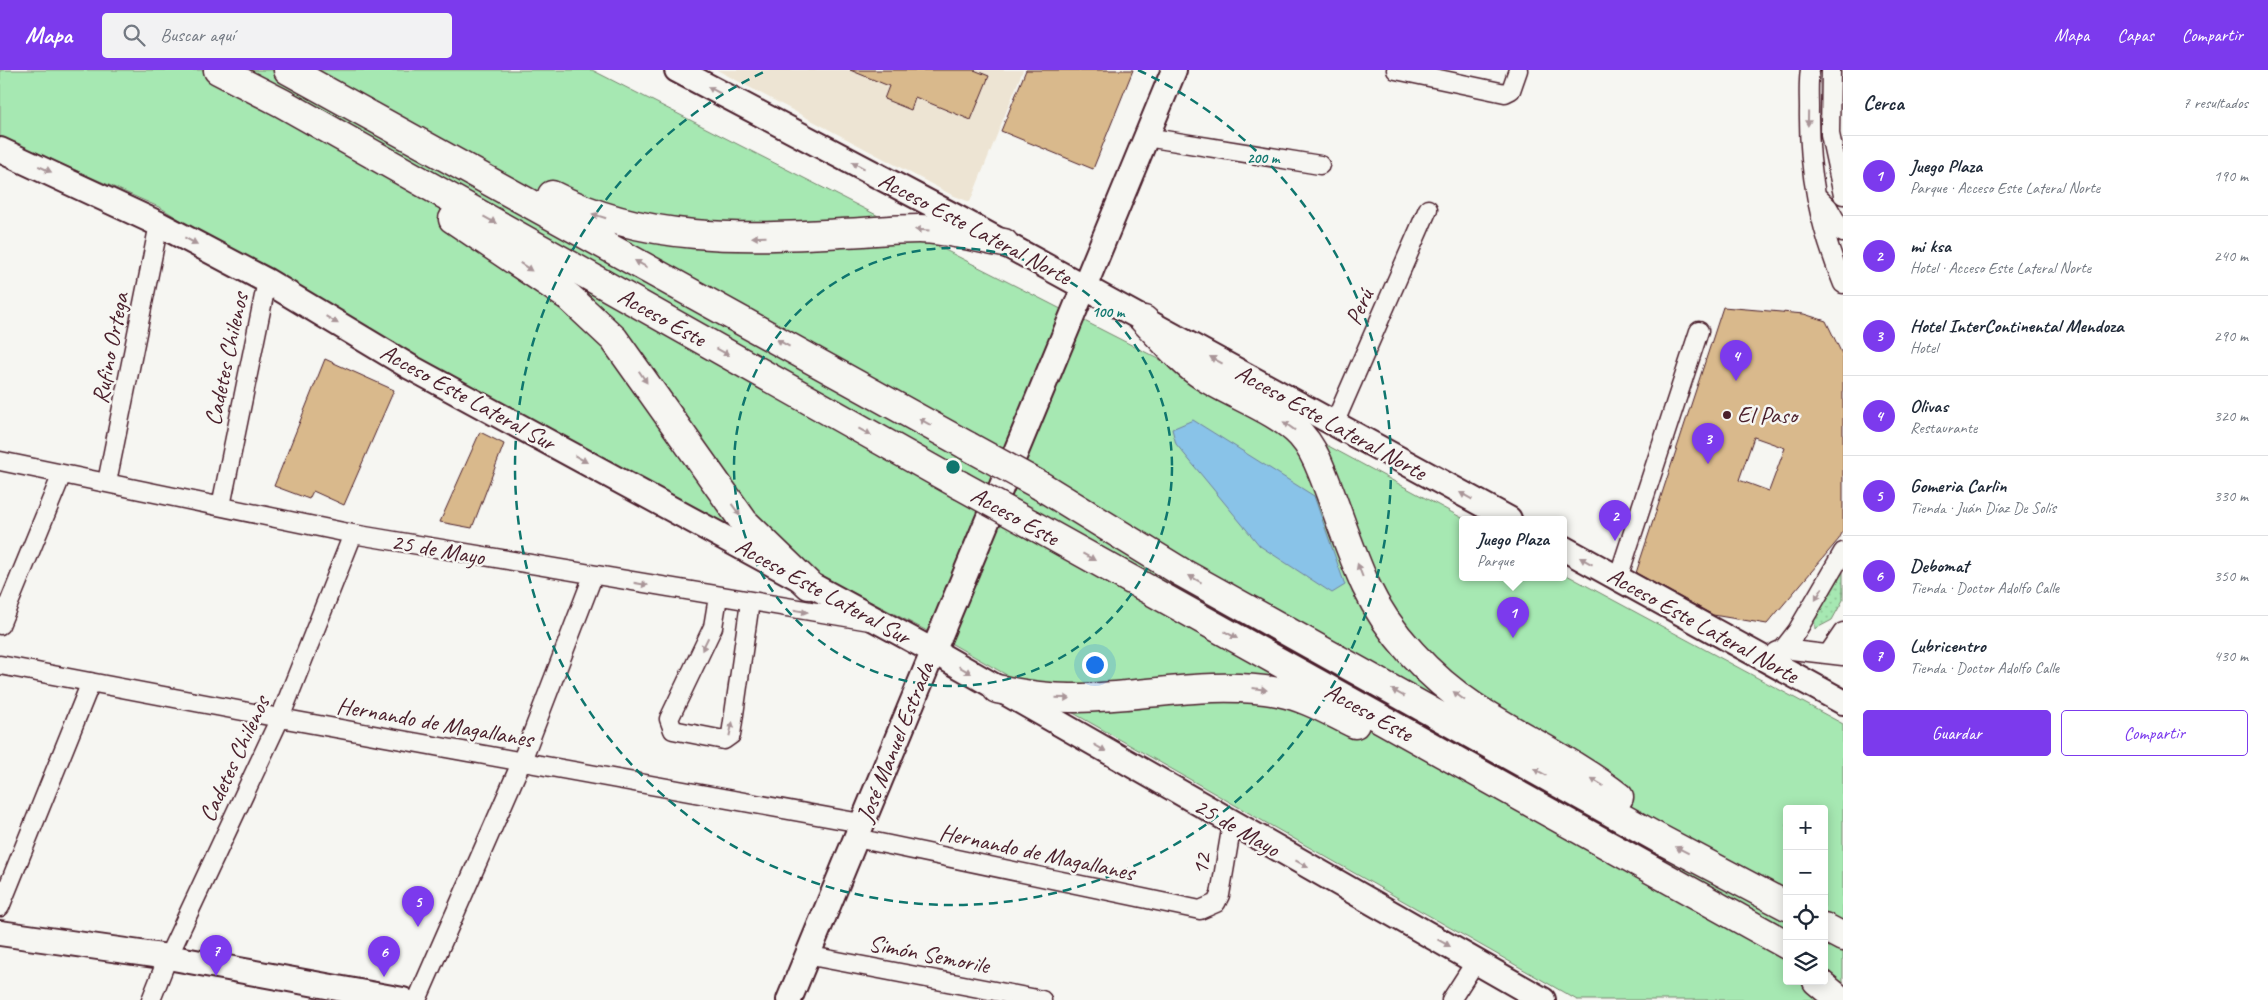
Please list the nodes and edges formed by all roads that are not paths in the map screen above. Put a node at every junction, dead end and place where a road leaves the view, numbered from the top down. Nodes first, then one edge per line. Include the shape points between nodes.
1 (218, 70) edge
2 (288, 70) edge
3 (292, 70) edge
4 (677, 70) edge
5 (1174, 70) edge
6 (1396, 70) edge
7 (1518, 70) edge
8 (1810, 70) edge
9 (1831, 70) edge
10 (282, 103) junction
11 (1146, 136) junction
12 (0, 150) edge
13 (1320, 165) dead end
14 (1843, 195) edge
15 (1428, 209) dead end
16 (159, 224) junction
17 (1840, 242) edge
18 (1004, 243) junction
19 (267, 281) junction
20 (1843, 284) edge
21 (1083, 286) junction
22 (1144, 320) junction
23 (1699, 331) dead end
24 (1334, 424) junction
25 (0, 460) edge
26 (62, 474) junction
27 (107, 482) junction
28 (220, 506) junction
29 (1503, 516) edge
30 (353, 534) junction
31 (1567, 550) edge
32 (1843, 552) edge
33 (593, 576) junction
34 (1618, 578) junction
35 (809, 585) junction
36 (718, 597) junction
37 (750, 602) junction
38 (878, 623) junction
39 (0, 625) edge
40 (1843, 632) edge
41 (933, 651) junction
42 (1773, 653) junction
43 (1835, 655) edge
44 (0, 665) edge
45 (91, 682) junction
46 (997, 689) junction
47 (1843, 702) edge
48 (280, 718) junction
49 (521, 762) junction
50 (1232, 824) junction
51 (859, 831) junction
52 (1658, 838) junction
53 (1719, 869) junction
54 (1667, 877) junction
55 (1783, 893) edge
56 (1696, 894) junction
57 (1783, 904) edge
58 (0, 907) edge
59 (1208, 908) joint
60 (1828, 910) edge
61 (1843, 916) edge
62 (1828, 928) edge
63 (0, 934) edge
64 (1843, 937) edge
65 (1783, 943) edge
66 (806, 955) junction
67 (168, 957) junction
68 (1783, 957) edge
69 (1476, 961) junction
70 (1828, 969) edge
71 (1843, 977) edge
72 (1822, 985) edge
73 (151, 1000) edge
74 (403, 1000) edge
75 (417, 1000) edge
76 (789, 1000) edge
77 (1042, 1000) edge
78 (1451, 1000) edge
79 (1543, 1000) edge
80 (1840, 1000) edge

1 - 10 highway, Acceso Este
52 -> 2 highway, Acceso Este, bridge via 1182,572 1041,486
18 -> 3 highway via 919,229 741,238 707,237 626,224 581,210 398,114
18 -> 4 street, Acceso Este Lateral Norte
5 - 11 street, José Manuel Estrada
6 - 7 street via 1509,92
8 -> 17 street via 1808,140 1814,192
9 - 14 street via 1830,134
10 -> 35 highway via 550,282 586,312 614,339 636,367 744,522
10 -> 54 highway, Acceso Este, bridge via 960,485
11 - 13 street
11 - 21 street, José Manuel Estrada
12 -> 16 street, Acceso Este Lateral Sur
15 - 24 street, Perú
16 -> 19 street, Acceso Este Lateral Sur
16 - 27 street, Rufino Ortega
17 - 20 street
18 - 21 street, Acceso Este Lateral Norte
19 - 28 street, Cadetes Chilenos
19 -> 35 street, Acceso Este Lateral Sur via 410,366
21 - 22 street, Acceso Este Lateral Norte
21 - 41 street, José Manuel Estrada
24 -> 22 street, Acceso Este Lateral Norte
52 -> 22 highway via 1610,790 1473,706 1420,660 1393,630 1366,586 1315,455 1302,436 1282,420 1195,370
23 - 34 street
29 -> 24 street, Acceso Este Lateral Norte
25 - 26 street, 25 de Mayo
26 - 27 street, 25 de Mayo
26 - 39 street
27 - 28 street, 25 de Mayo
28 - 30 street, 25 de Mayo
30 - 33 street, 25 de Mayo
30 - 48 street, Cadetes Chilenos
34 -> 31 street, Acceso Este Lateral Norte
32 -> 42 street via 1797,631
33 -> 36 street, 25 de Mayo
33 - 49 street
34 - 42 street, Acceso Este Lateral Norte
35 - 38 street, Acceso Este Lateral Sur
36 - 37 street, 25 de Mayo
36 -> 37 street via 713,627 669,719 673,730 724,740 731,735
37 -> 38 street, 25 de Mayo
38 - 41 street, Acceso Este Lateral Sur
40 - 43 street
41 -> 46 street, 25 de Mayo
41 - 51 street, José Manuel Estrada
42 - 43 street
42 - 47 street, Acceso Este Lateral Norte
44 - 45 street, Hernando de Magallanes
45 - 48 street, Hernando de Magallanes
45 - 58 street
46 -> 50 street, 25 de Mayo
46 -> 54 highway via 1075,698 1209,687 1280,692 1308,701 1598,847
48 - 49 street, Hernando de Magallanes
48 - 67 street, Cadetes Chilenos
49 - 51 street, Hernando de Magallanes
49 - 75 street
50 - 59 street, 12 via 1220,895
50 -> 69 street, 25 de Mayo
51 - 59 street, Hernando de Magallanes via 1187,908
51 - 66 street, José Manuel Estrada
53 -> 52 highway, Acceso Este
53 - 55 highway
53 - 57 highway, Acceso Este
54 - 56 highway, Acceso Este
56 - 65 highway, Acceso Este
56 - 68 highway
60 - 61 highway
62 - 64 highway
63 - 67 street
66 - 76 street, José Manuel Estrada
66 - 77 street, Simón Semorile
67 - 73 street, Cadetes Chilenos
67 - 74 street
69 - 78 street
69 - 79 street, 25 de Mayo
70 - 71 highway
72 - 80 highway

